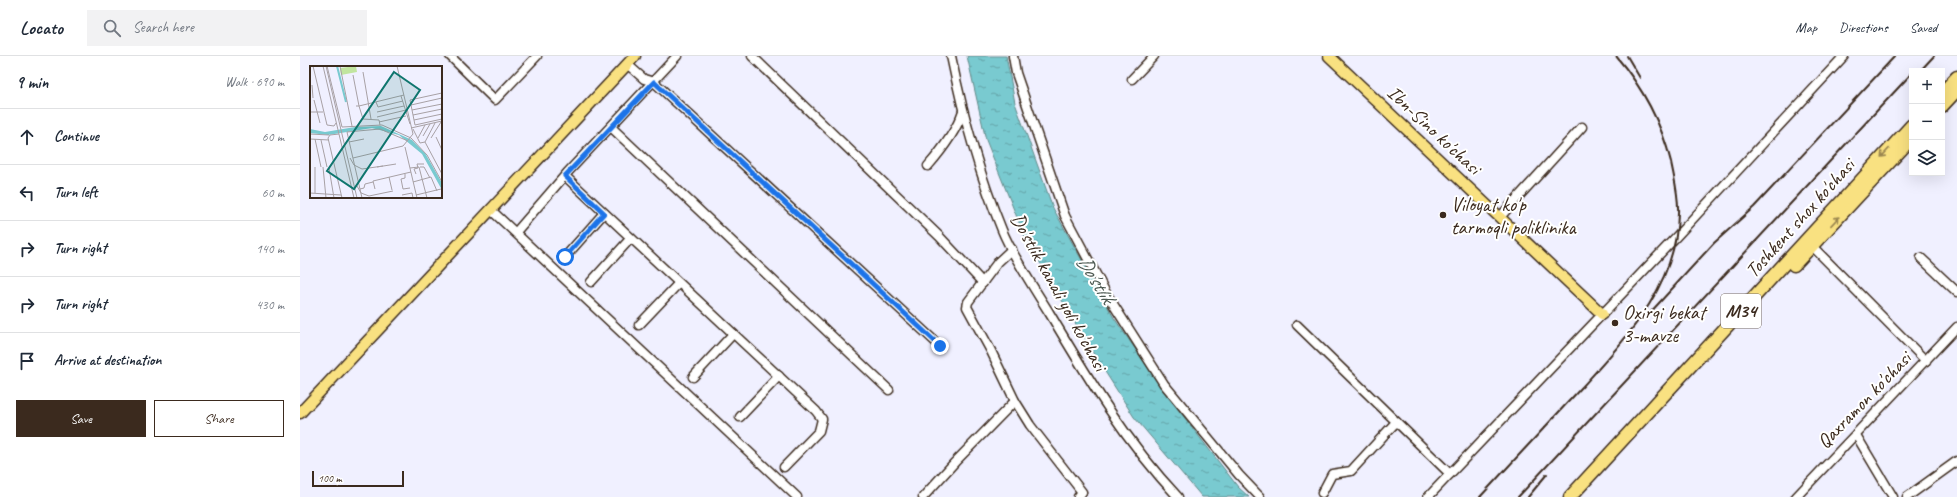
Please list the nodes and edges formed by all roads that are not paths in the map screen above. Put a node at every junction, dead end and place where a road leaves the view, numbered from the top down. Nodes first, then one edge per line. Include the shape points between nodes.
1 (450, 56) edge
2 (537, 56) edge
3 (635, 56) edge
4 (677, 56) edge
5 (752, 56) edge
6 (950, 56) edge
7 (1013, 56) edge
8 (1154, 56) edge
9 (1329, 56) edge
10 (1844, 56) edge
11 (627, 64) junction
12 (1957, 77) edge
13 (1132, 79) dead end
14 (654, 82) junction
15 (1945, 90) edge
16 (1957, 90) edge
17 (1944, 104) edge
18 (963, 110) junction
19 (1582, 127) dead end
20 (611, 128) junction
21 (1909, 128) edge
22 (1910, 140) edge
23 (928, 166) dead end
24 (565, 176) junction
25 (491, 210) junction
26 (604, 213) junction
27 (1500, 217) junction
28 (516, 232) junction
29 (631, 238) junction
30 (1812, 246) junction
31 (1012, 249) junction
32 (565, 257) dead end
33 (1922, 258) dead end
34 (591, 282) dead end
35 (679, 283) junction
36 (983, 283) junction
37 (1957, 292) edge
38 (1602, 314) junction
39 (1741, 316) junction
40 (639, 325) dead end
41 (1296, 326) dead end
42 (1957, 326) edge
43 (733, 334) junction
44 (940, 346) dead end
45 (1926, 360) junction
46 (779, 376) junction
47 (693, 377) dead end
48 (890, 390) dead end
49 (1015, 401) junction
50 (300, 413) edge
51 (740, 417) dead end
52 (1396, 422) junction
53 (1856, 434) junction
54 (1957, 461) edge
55 (784, 466) dead end
56 (1450, 474) junction
57 (1322, 493) dead end
58 (1080, 494) edge
59 (797, 497) edge
60 (923, 497) edge
61 (1178, 497) edge
62 (1260, 497) edge
63 (1428, 497) edge
64 (1570, 497) edge
65 (1581, 497) edge
66 (1796, 497) edge
67 (1893, 497) edge
68 (1907, 497) edge

1 - 2 street via 496,100
3 - 11 main road
4 - 14 street
5 - 36 street via 939,236
6 - 18 street, Do'stlik kanali yoli ko'chasi
7 - 62 street via 1016,73 1065,216 1106,293 1164,384
8 - 13 street
9 - 27 main road, Ibn-Sino ko'chasi
10 - 38 street
11 - 14 street via 644,79
11 - 25 main road
12 - 15 highway
14 - 20 street
14 - 44 street
16 - 17 highway
18 - 23 street via 959,123
18 - 31 street, Do'stlik kanali yoli ko'chasi via 984,180 1002,231
19 - 27 street
20 - 24 street
20 - 48 street
21 -> 39 highway, Toshkent shox ko'chasi / M34
30 -> 22 highway, Toshkent shox ko'chasi / M34
24 - 26 street
24 - 28 street
25 - 28 street
25 - 50 main road
26 - 29 street
26 - 32 street
27 - 38 main road, Ibn-Sino ko'chasi
28 - 59 street
29 - 34 street
29 - 35 street
30 - 39 highway, Toshkent shox ko'chasi / M34
30 - 45 street
31 - 36 street via 998,262
31 - 61 street, Do'stlik kanali yoli ko'chasi via 1094,390 1160,479
33 - 37 street
35 - 40 street
35 - 43 street
36 - 49 street via 967,307
38 - 56 street
39 - 64 highway, Toshkent shox ko'chasi / M34
39 - 65 highway, Toshkent shox ko'chasi / M34
41 - 52 street
42 - 45 street, Qaxramon ko'chasi
43 - 46 street
43 - 47 street
45 - 53 street, Qaxramon ko'chasi
46 - 51 street
46 - 55 street via 822,419 819,431
49 - 58 street
49 - 60 street
52 - 56 street
52 - 57 street via 1351,471 1332,474
53 - 66 street, Qaxramon ko'chasi
53 - 67 street
54 - 68 street
56 - 63 street

